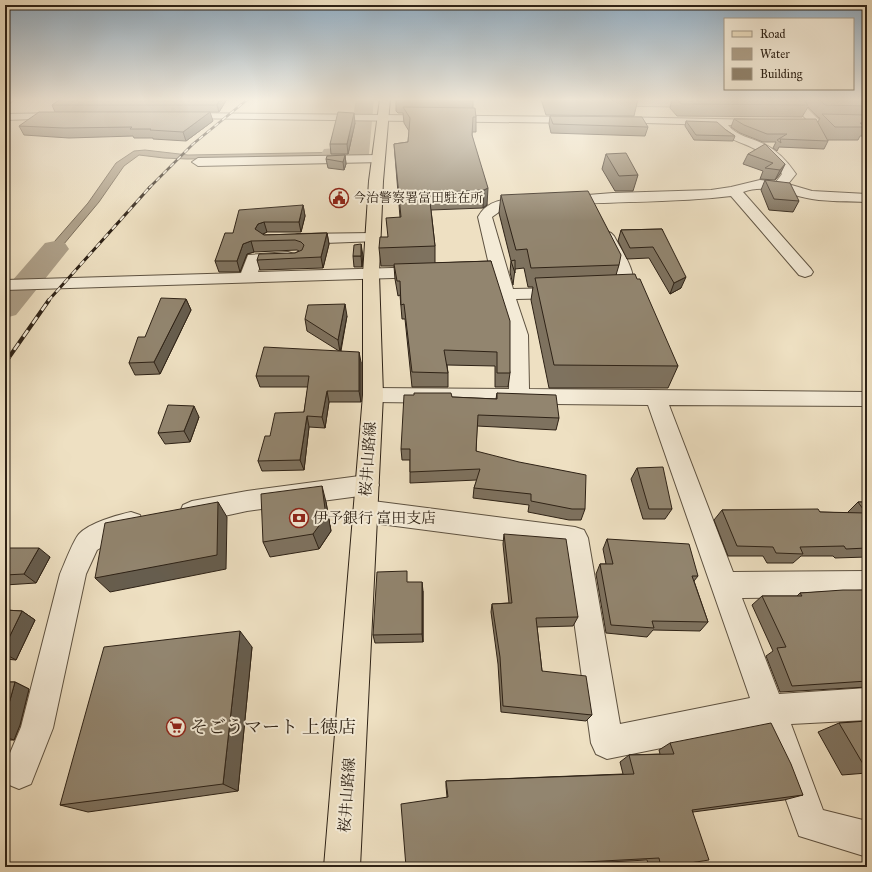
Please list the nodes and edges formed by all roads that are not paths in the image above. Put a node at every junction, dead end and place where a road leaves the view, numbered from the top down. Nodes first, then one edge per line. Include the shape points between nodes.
1 (380, 140) edge
2 (743, 140) edge
3 (378, 159) junction
4 (198, 162) dead end
5 (779, 186) junction
6 (734, 191) junction
7 (867, 198) edge
8 (593, 210) junction
9 (373, 238) junction
10 (282, 239) edge
11 (297, 257) edge
12 (442, 271) edge
13 (805, 272) dead end
14 (371, 274) junction
15 (248, 277) junction
16 (5, 285) edge
17 (506, 294) junction
18 (373, 395) junction
19 (519, 397) junction
20 (656, 398) junction
21 (867, 399) edge
22 (366, 498) junction
23 (867, 584) edge
24 (724, 585) junction
25 (867, 704) edge
26 (769, 710) junction
27 (19, 772) dead end
28 (867, 839) edge
29 (342, 867) edge

1 - 3 main road, 桜井山路線
2 - 5 street via 778,159 789,174
3 - 4 street
3 - 9 main road, 桜井山路線
5 - 6 street via 760,184
5 - 7 street via 812,195
6 - 8 street via 614,196
6 - 13 street
8 - 17 street via 547,201 504,203 487,213 485,217 490,269
8 - 17 street via 625,274 622,291
9 - 10 street
9 - 14 main road, 桜井山路線
11 - 15 street via 254,258
12 - 14 street
14 - 15 street
14 - 18 main road, 桜井山路線
15 - 16 street
17 - 19 street via 519,335
18 - 19 street
18 - 22 main road, 桜井山路線
19 - 20 street
20 - 21 street
20 - 24 street
22 - 26 street via 574,538 607,742
22 - 27 street via 247,501 113,527 88,542 73,574 37,728
22 - 29 main road, 桜井山路線
23 - 24 street
24 - 26 street
25 - 26 street
26 - 28 street via 811,824

